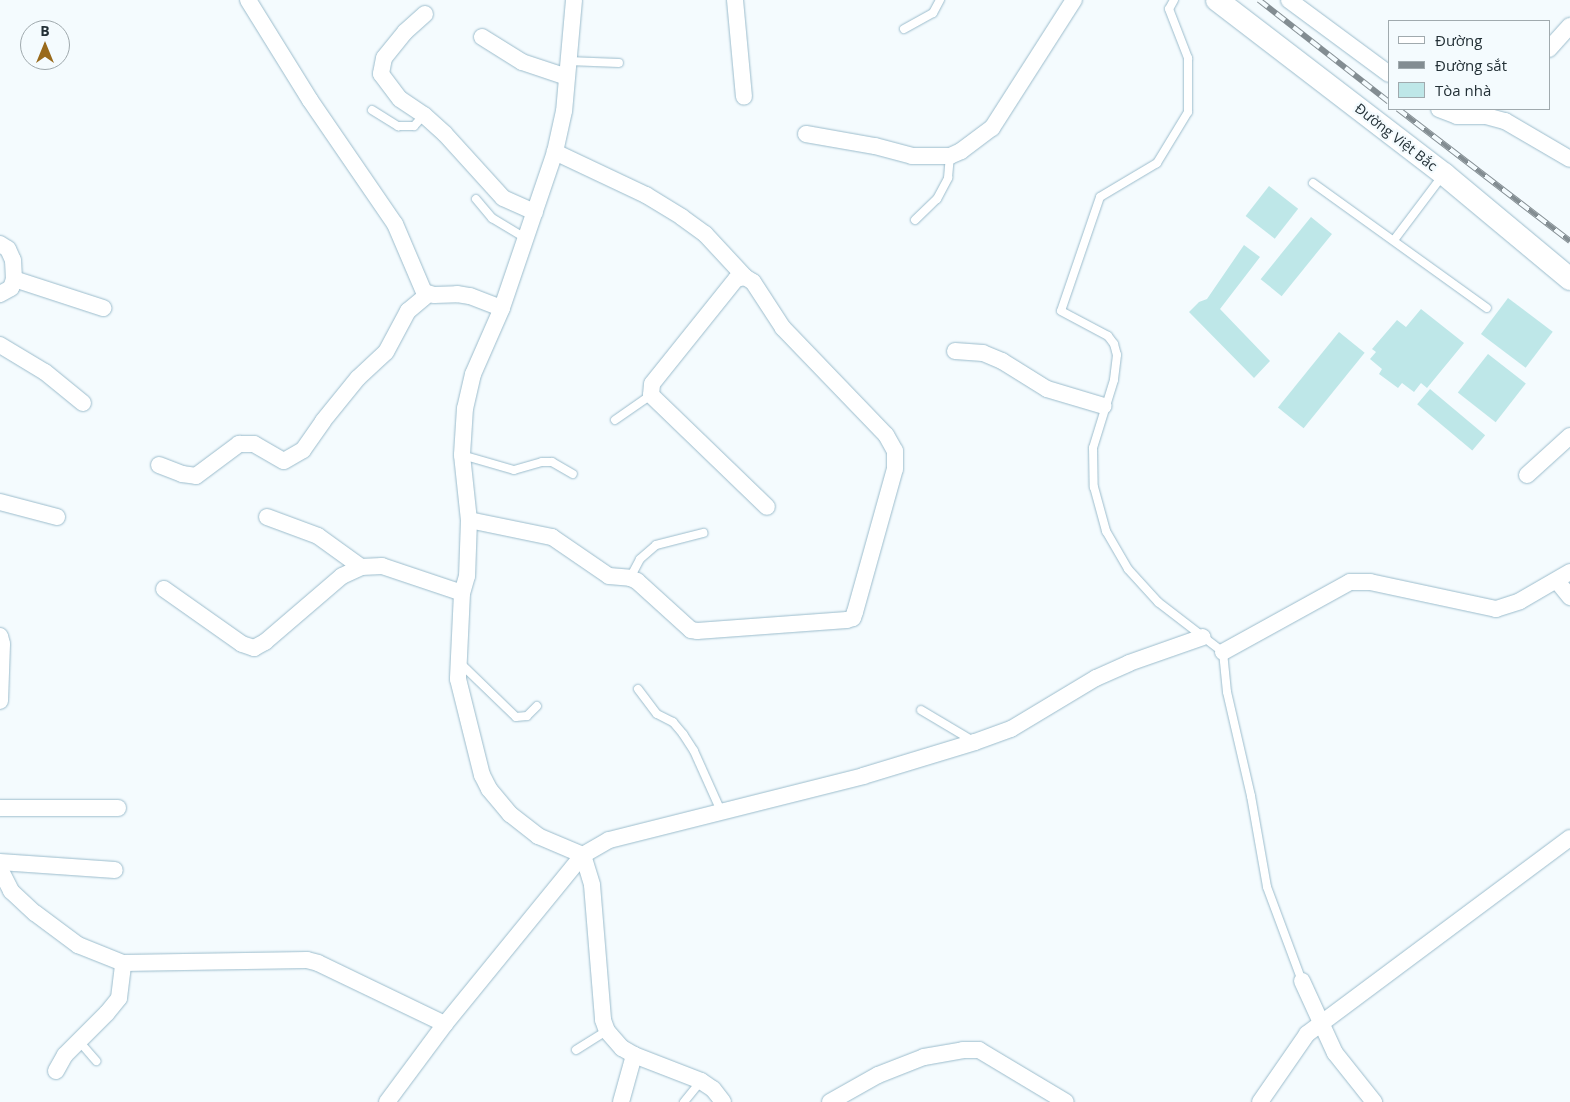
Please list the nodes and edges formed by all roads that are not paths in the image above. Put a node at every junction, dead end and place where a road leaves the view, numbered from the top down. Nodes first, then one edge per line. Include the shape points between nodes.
1 (248, 0) edge
2 (574, 0) edge
3 (735, 0) edge
4 (940, 0) edge
5 (1074, 0) edge
6 (1174, 0) edge
7 (1217, 0) edge
8 (1289, 0) edge
9 (425, 14) dead end
10 (1570, 26) edge
11 (904, 29) dead end
12 (482, 36) dead end
13 (1550, 48) edge
14 (619, 64) dead end
15 (567, 69) junction
16 (1388, 73) edge
17 (744, 97) dead end
18 (372, 110) dead end
19 (1442, 110) edge
20 (1489, 112) edge
21 (424, 115) junction
22 (806, 134) dead end
23 (555, 152) junction
24 (950, 156) junction
25 (1570, 160) edge
26 (1444, 174) junction
27 (1313, 183) dead end
28 (476, 199) dead end
29 (535, 212) junction
30 (915, 220) dead end
31 (525, 238) junction
32 (1394, 240) junction
33 (0, 244) edge
34 (745, 277) junction
35 (14, 279) junction
36 (1570, 279) edge
37 (0, 294) edge
38 (428, 294) junction
39 (103, 308) dead end
40 (502, 308) junction
41 (1487, 308) dead end
42 (0, 346) edge
43 (955, 352) dead end
44 (651, 395) junction
45 (83, 403) dead end
46 (1104, 406) junction
47 (615, 420) dead end
48 (1570, 436) edge
49 (462, 455) junction
50 (159, 464) dead end
51 (572, 474) dead end
52 (1527, 475) dead end
53 (0, 502) edge
54 (768, 507) dead end
55 (57, 517) dead end
56 (267, 517) dead end
57 (469, 520) junction
58 (703, 533) dead end
59 (361, 567) junction
60 (1563, 577) edge
61 (630, 578) junction
62 (164, 589) dead end
63 (462, 593) junction
64 (1570, 597) edge
65 (0, 636) edge
66 (1203, 638) junction
67 (1223, 652) junction
68 (458, 660) junction
69 (638, 689) dead end
70 (0, 701) edge
71 (537, 706) dead end
72 (921, 710) dead end
73 (975, 742) junction
74 (0, 808) edge
75 (118, 808) dead end
76 (721, 811) junction
77 (1570, 838) edge
78 (584, 855) junction
79 (0, 862) edge
80 (0, 869) edge
81 (115, 870) dead end
82 (123, 963) junction
83 (1302, 981) joint
84 (445, 1024) junction
85 (1322, 1025) junction
86 (607, 1030) junction
87 (78, 1040) junction
88 (576, 1050) dead end
89 (634, 1056) junction
90 (96, 1061) dead end
91 (56, 1071) dead end
92 (701, 1081) junction
93 (387, 1102) edge
94 (621, 1102) edge
95 (684, 1102) edge
96 (723, 1102) edge
97 (830, 1102) edge
98 (1066, 1102) edge
99 (1260, 1102) edge
100 (1374, 1102) edge

1 - 38 street via 310,100 395,224 424,292
2 - 15 street
3 - 17 street
4 - 11 lane via 933,13
5 - 24 street via 992,128
6 - 46 lane via 1169,9 1188,58 1188,112 1157,162 1100,197 1061,311 1108,336 1114,344 1117,355 1114,380
7 - 26 street, Đường Việt Bắc
8 - 16 street
9 - 21 street via 384,58 381,74 400,99
10 - 13 street
12 - 15 street via 522,62
14 - 15 lane
15 - 23 street via 564,111
18 - 21 lane via 398,126 414,126
19 - 20 street via 1457,116
20 - 25 street
21 - 29 street via 503,198
22 - 24 street via 912,156
23 - 29 street
23 - 34 street via 610,176 682,217 705,234
24 - 30 lane via 948,178 937,199
26 - 32 lane
26 - 36 street, Đường Việt Bắc
27 - 32 lane
28 - 31 lane via 492,218
29 - 31 street
31 - 40 street
32 - 41 lane
33 - 35 street via 8,249 13,260
34 - 44 street via 736,279 652,384
34 - 61 street via 753,282 783,328 886,435 895,450 895,468 853,618 697,632
35 - 37 street via 11,288
35 - 39 street
38 - 40 street via 457,294
38 - 50 street via 408,311 386,352 358,378 303,450 284,461 254,444 239,444 196,476
40 - 49 street via 474,374 465,408
42 - 45 street via 45,372
43 - 46 street via 983,353 1047,389
44 - 47 lane
44 - 54 street
46 - 66 lane via 1092,448 1094,487 1106,531 1128,569 1158,602
48 - 52 street
49 - 51 lane via 514,470 552,462
49 - 57 street
53 - 55 street
56 - 59 street via 318,536
57 - 61 street via 543,533 610,576
57 - 63 street via 467,576
58 - 61 lane via 656,545 640,559
59 - 62 street via 342,576 254,648 242,644
59 - 63 street via 382,566
60 - 64 street
60 - 67 street via 1520,601 1496,608 1370,582 1350,582
63 - 68 street
65 - 70 street
66 - 67 lane
66 - 73 street via 1096,678 1011,728
67 - 83 lane via 1227,692 1267,887
68 - 71 lane via 516,717 527,716
68 - 78 street via 458,679 482,775 489,790 510,814 538,836
69 - 76 lane via 657,714 673,722 683,734
72 - 73 lane
73 - 76 street via 863,776
74 - 75 street
76 - 78 street via 610,840
77 - 85 street
78 - 84 street
78 - 86 street via 592,885 603,1020
79 - 81 street
80 - 82 street via 11,891 34,914 78,945
82 - 84 street via 307,960
82 - 87 street via 119,998
83 - 85 street
84 - 93 street
85 - 99 street via 1304,1038
85 - 100 street via 1339,1060
86 - 88 lane
86 - 89 street via 622,1048
87 - 90 lane
87 - 91 street
89 - 92 street
89 - 94 street
92 - 95 lane
92 - 96 street
97 - 98 street via 878,1075 914,1060 964,1050 979,1050

